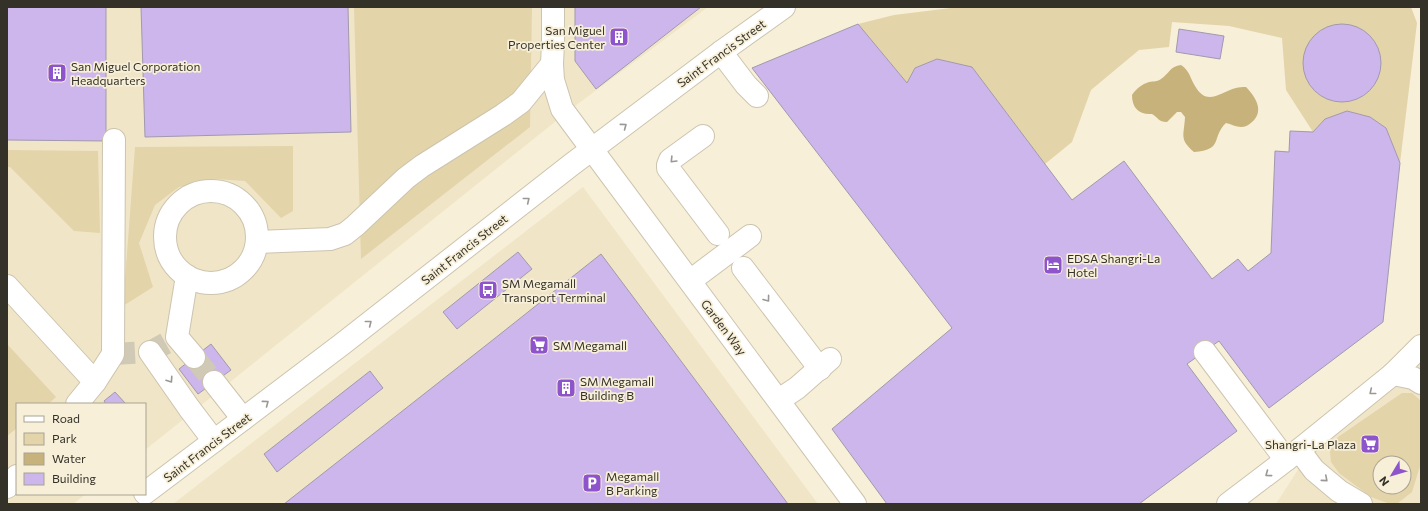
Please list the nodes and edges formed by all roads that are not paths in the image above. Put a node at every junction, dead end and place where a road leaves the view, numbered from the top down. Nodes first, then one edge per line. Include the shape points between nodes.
1 (553, 7) edge
2 (784, 7) edge
3 (721, 52) junction
4 (552, 64) junction
5 (757, 96) dead end
6 (703, 136) dead end
7 (114, 140) dead end
8 (593, 149) junction
9 (718, 234) dead end
10 (750, 236) dead end
11 (258, 242) junction
12 (743, 268) dead end
13 (187, 276) junction
14 (690, 281) junction
15 (7, 286) edge
16 (1421, 346) edge
17 (150, 352) dead end
18 (1204, 352) dead end
19 (194, 357) tunnel mouth
20 (1393, 374) junction
21 (214, 382) tunnel mouth
22 (1421, 383) edge
23 (94, 391) edge
24 (779, 400) junction
25 (78, 403) edge
26 (243, 419) junction
27 (214, 441) junction
28 (1293, 455) junction
29 (16, 477) edge
30 (7, 486) edge
31 (146, 492) edge
32 (143, 495) edge
33 (131, 504) edge
34 (855, 504) edge
35 (1228, 504) edge
36 (1361, 504) edge

1 - 4 street, Garden Way
2 - 3 street, Saint Francis Street
3 - 5 street
8 -> 3 street, Saint Francis Street
4 - 8 street, Garden Way via 553,80 562,109
4 - 11 street via 521,102 406,178 345,234 330,239
6 -> 9 street via 670,160 668,168
7 - 23 street via 113,354
8 - 14 street, Garden Way
26 -> 8 street, Saint Francis Street
10 - 14 street
11 - 13 street via 254,255 237,276 212,283 199,282
11 - 13 street via 253,216 246,205 223,191 197,192 176,206 168,218 165,231 165,244 170,257 177,268
12 -> 24 street via 826,364
13 - 19 street via 177,337
14 - 24 street, Garden Way
15 - 23 street
16 - 20 street
17 -> 27 street
18 - 28 street
20 - 22 street via 1413,378
20 -> 28 street
21 - 26 street
23 - 25 street
24 - 34 street, Garden Way
26 - 27 street, Saint Francis Street
27 - 31 street, Saint Francis Street
28 -> 35 street
28 -> 36 street via 1339,491
29 - 30 street
32 - 33 street, Saint Francis Street

